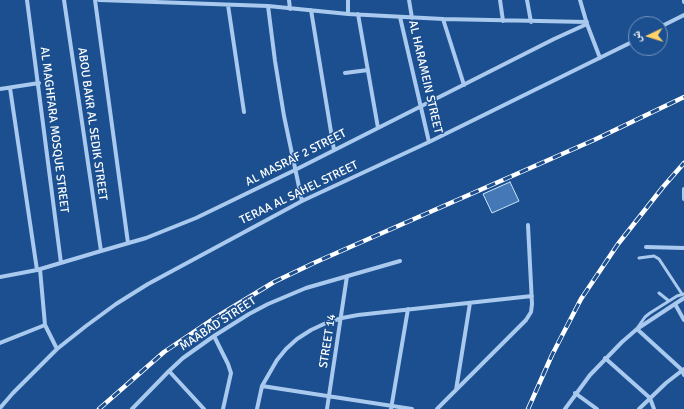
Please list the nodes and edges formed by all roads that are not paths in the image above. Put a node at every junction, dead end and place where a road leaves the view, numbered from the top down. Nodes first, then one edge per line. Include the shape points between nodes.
1 (27, 0) edge
2 (64, 0) edge
3 (95, 0) edge
4 (99, 0) edge
5 (289, 0) edge
6 (348, 0) edge
7 (409, 0) edge
8 (500, 0) edge
9 (527, 0) edge
10 (580, 0) edge
11 (161, 1) edge
12 (228, 5) junction
13 (268, 6) junction
14 (290, 8) junction
15 (311, 10) junction
16 (348, 14) junction
17 (358, 14) junction
18 (684, 15) edge
19 (400, 17) junction
20 (412, 18) junction
21 (443, 19) junction
22 (503, 21) junction
23 (531, 22) junction
24 (587, 23) junction
25 (668, 24) edge
26 (628, 44) edge
27 (600, 58) junction
28 (368, 70) junction
29 (345, 72) dead end
30 (38, 83) junction
31 (464, 85) junction
32 (10, 88) junction
33 (0, 89) edge
34 (421, 106) junction
35 (244, 112) dead end
36 (378, 128) junction
37 (429, 142) junction
38 (334, 150) junction
39 (295, 170) junction
40 (684, 189) edge
41 (684, 199) edge
42 (302, 201) junction
43 (528, 225) dead end
44 (128, 243) junction
45 (646, 248) dead end
46 (684, 248) edge
47 (101, 251) junction
48 (639, 258) dead end
49 (400, 261) dead end
50 (62, 263) junction
51 (38, 270) junction
52 (347, 276) junction
53 (0, 277) edge
54 (659, 293) dead end
55 (683, 295) edge
56 (532, 296) junction
57 (669, 301) junction
58 (470, 302) junction
59 (675, 304) junction
60 (408, 309) junction
61 (342, 318) junction
62 (684, 320) edge
63 (45, 325) junction
64 (637, 329) junction
65 (214, 336) junction
66 (0, 343) edge
67 (58, 349) junction
68 (605, 358) junction
69 (683, 369) edge
70 (169, 371) junction
71 (684, 375) edge
72 (262, 386) junction
73 (456, 390) junction
74 (576, 393) junction
75 (329, 396) junction
76 (650, 398) junction
77 (391, 407) edge
78 (0, 408) edge
79 (132, 409) edge
80 (204, 409) edge
81 (223, 409) edge
82 (257, 409) edge
83 (327, 409) edge
84 (412, 409) edge
85 (437, 409) edge
86 (564, 409) edge
87 (597, 409) edge
88 (640, 409) edge
89 (654, 409) edge

1 - 30 street, AL MAGHFARA MOSQUE STREET
2 - 47 street, ABOU BAKR AL SEDIK STREET
3 - 44 street
4 - 11 street
5 - 14 street
6 - 16 street
7 - 20 street
8 - 22 street
9 - 23 street
10 - 24 street
11 - 12 street
12 - 13 street
12 - 35 street
13 - 14 street
13 - 39 street via 281,100
14 - 15 street
15 - 16 street
15 - 38 street
16 - 17 street
17 - 19 street
17 - 28 street
18 - 25 street
19 - 20 street
19 - 34 street, AL HARAMEIN STREET
20 - 21 street
21 - 22 street
21 - 31 street
22 - 23 street
23 - 24 street
24 - 27 street
24 - 31 street, AL MASRAF 2 STREET
26 - 27 street, TERAA AL SAHEL STREET
27 - 37 street, TERAA AL SAHEL STREET
28 - 29 street
28 - 36 street
30 - 32 street
30 - 50 street, AL MAGHFARA MOSQUE STREET
31 - 34 street, AL MASRAF 2 STREET
32 - 33 street
32 - 51 street
34 - 36 street, AL MASRAF 2 STREET
34 - 37 street, AL HARAMEIN STREET
36 - 38 street, AL MASRAF 2 STREET
37 - 42 street, TERAA AL SAHEL STREET
38 - 39 street, AL MASRAF 2 STREET
39 - 42 street
39 - 44 street, AL MASRAF 2 STREET via 196,218
40 - 41 street
42 - 67 street, TERAA AL SAHEL STREET via 148,284 116,304
43 - 56 street
44 - 47 street, AL MASRAF 2 STREET
45 - 46 street
47 - 50 street, AL MASRAF 2 STREET
48 - 55 lane via 654,256 659,259
49 - 52 street, MAABAD STREET
50 - 51 street, AL MASRAF 2 STREET
51 - 53 street, AL MASRAF 2 STREET
51 - 63 street
52 - 61 street, STREET 14
52 - 65 street, MAABAD STREET via 306,288 274,302
54 - 57 lane
55 - 57 lane
55 - 59 street
56 - 58 street
56 - 73 street via 529,316
57 - 64 lane via 645,317
58 - 60 street
58 - 73 street
59 - 62 street
59 - 64 street
60 - 61 street
60 - 77 street
61 - 72 street via 321,325 297,339 277,360
61 - 75 street, STREET 14
63 - 66 street
63 - 67 street
64 - 68 street
64 - 69 street
65 - 70 street, MAABAD STREET
65 - 81 street via 231,372
67 - 78 street, TERAA AL SAHEL STREET
68 - 74 street
68 - 76 street
69 - 71 street
69 - 76 street
70 - 79 street, MAABAD STREET
70 - 80 street
72 - 75 street
72 - 82 street
73 - 85 street
74 - 86 street
74 - 87 street
75 - 77 street
75 - 83 street, STREET 14
76 - 88 street
76 - 89 street
77 - 84 street

